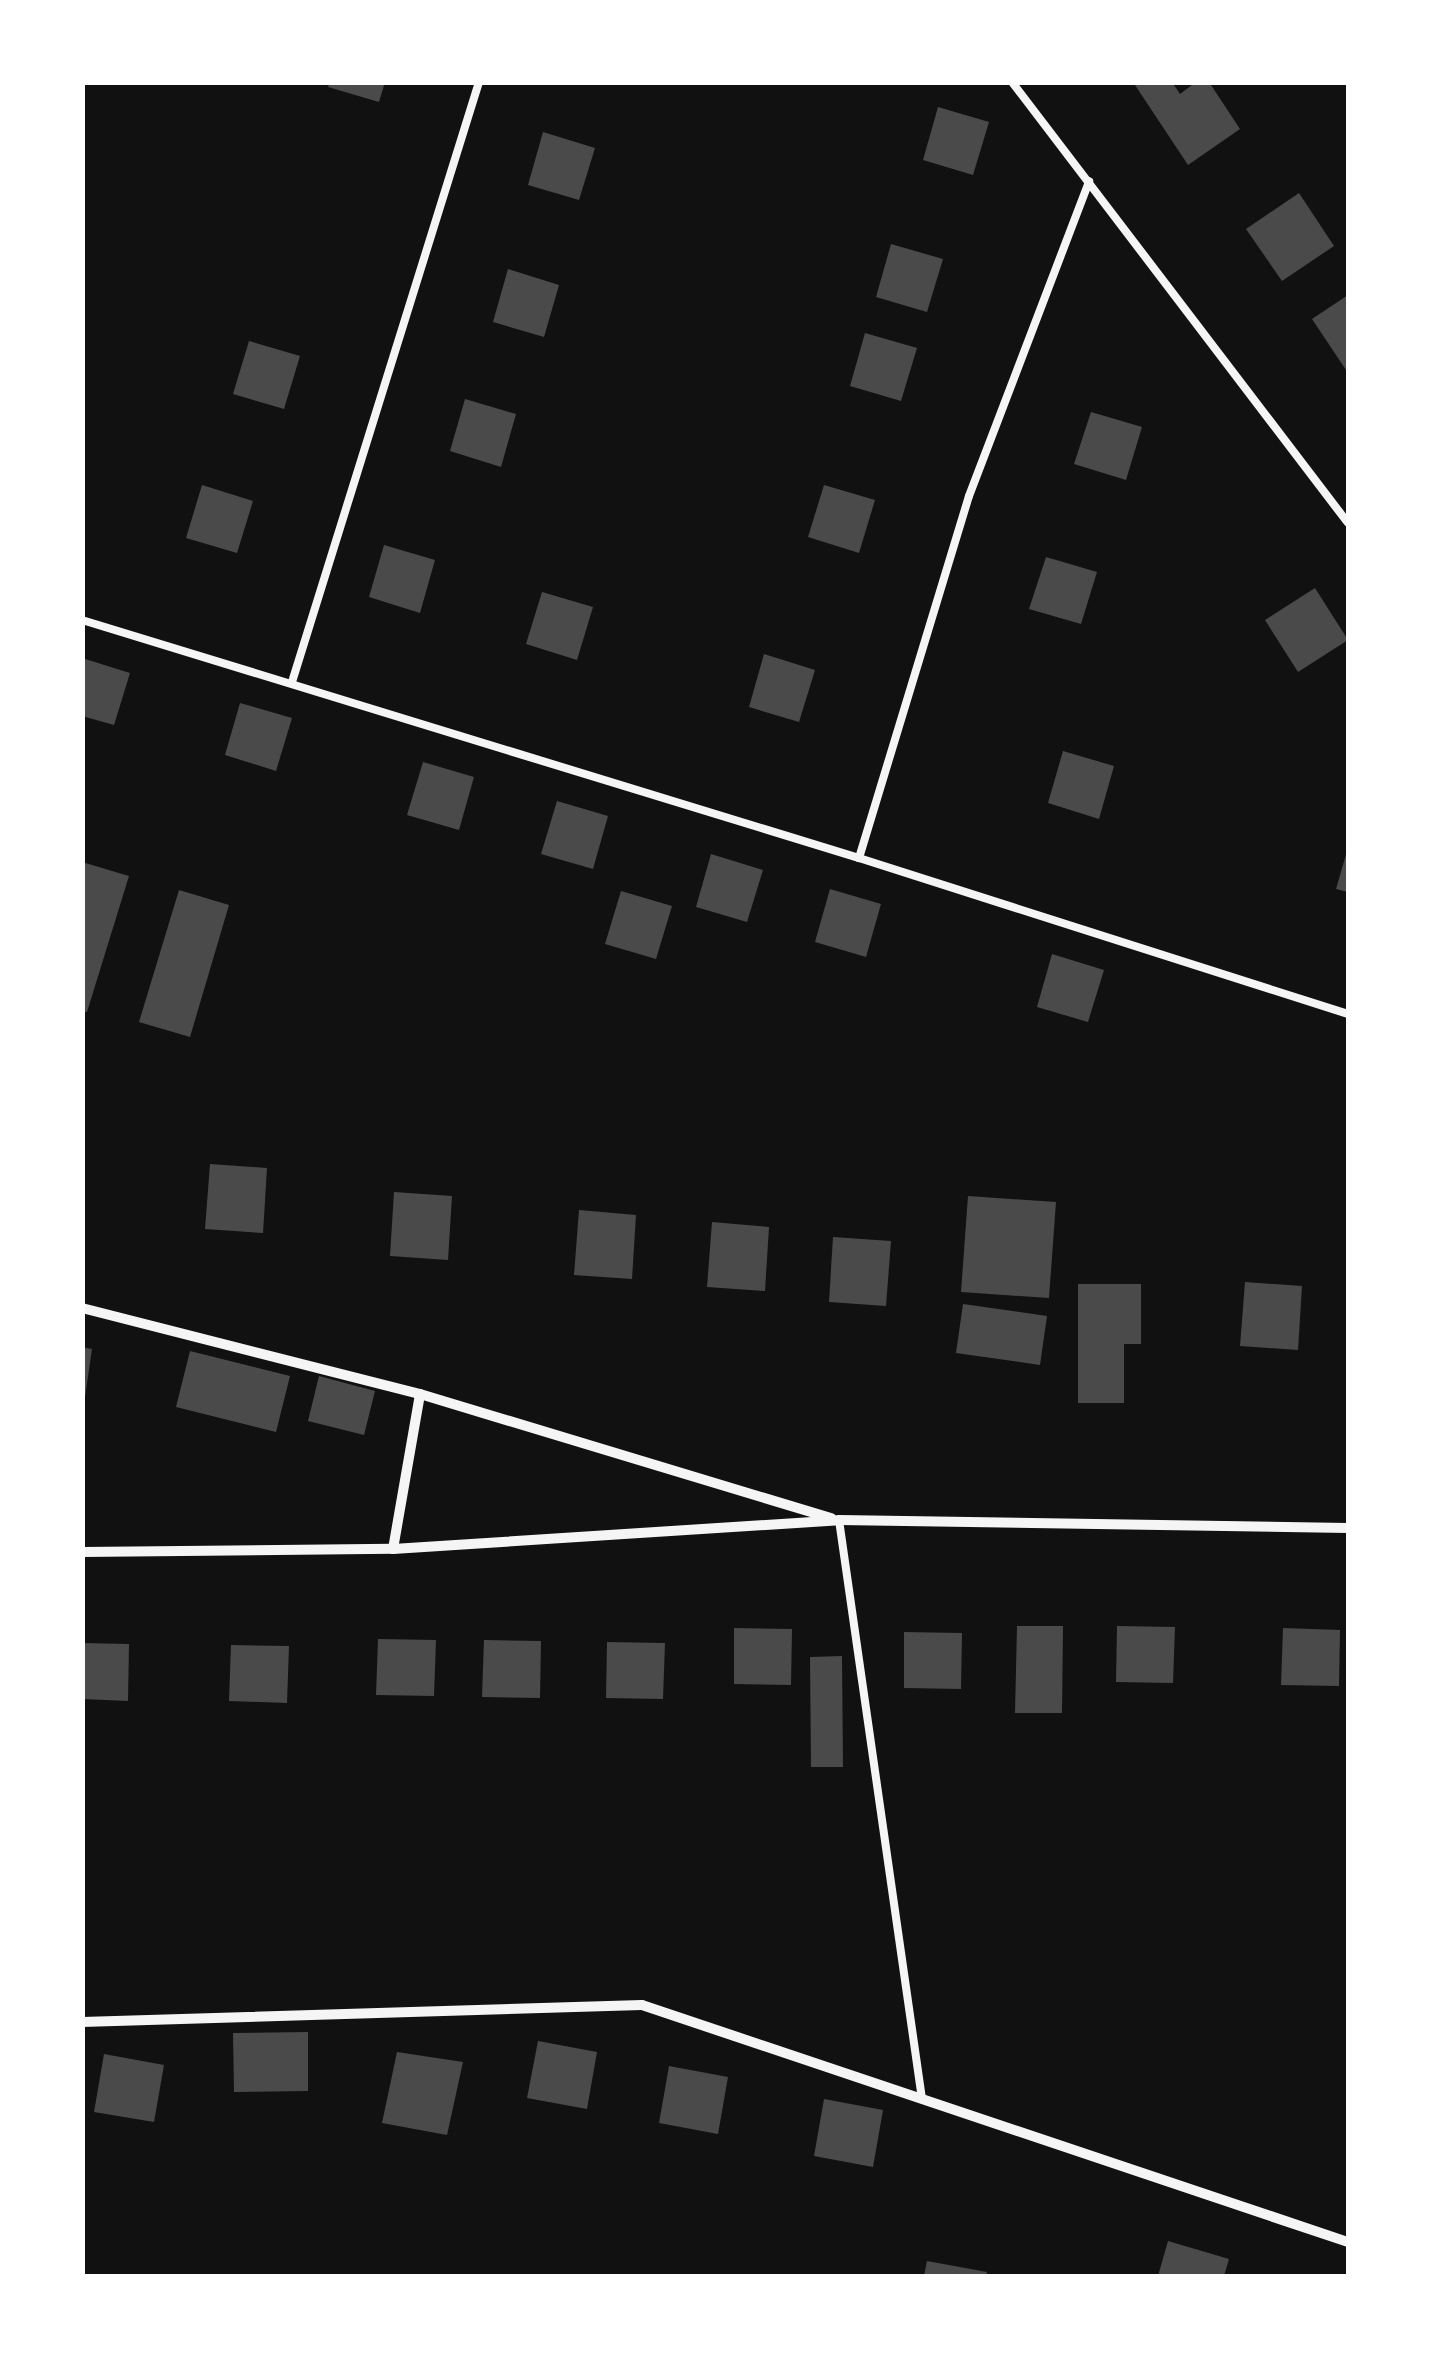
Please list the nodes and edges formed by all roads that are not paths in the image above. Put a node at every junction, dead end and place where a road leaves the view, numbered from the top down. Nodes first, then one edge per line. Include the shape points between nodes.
1 (479, 82) edge
2 (1012, 82) edge
3 (1089, 181) junction
4 (1348, 523) edge
5 (82, 620) edge
6 (292, 682) junction
7 (859, 858) junction
8 (1348, 1014) edge
9 (82, 1308) edge
10 (420, 1394) junction
11 (839, 1520) junction
12 (1348, 1528) edge
13 (393, 1549) junction
14 (82, 1552) edge
15 (82, 2022) edge
16 (922, 2099) junction
17 (1348, 2242) edge

1 - 6 lane
2 - 3 lane
3 - 4 lane
3 - 7 lane via 969,496
5 - 6 lane
6 - 7 lane
7 - 8 lane
9 - 10 street
10 - 11 street
10 - 13 street
11 - 12 street
11 - 13 street
11 - 16 lane
13 - 14 street
15 - 16 street via 642,2005
16 - 17 street

